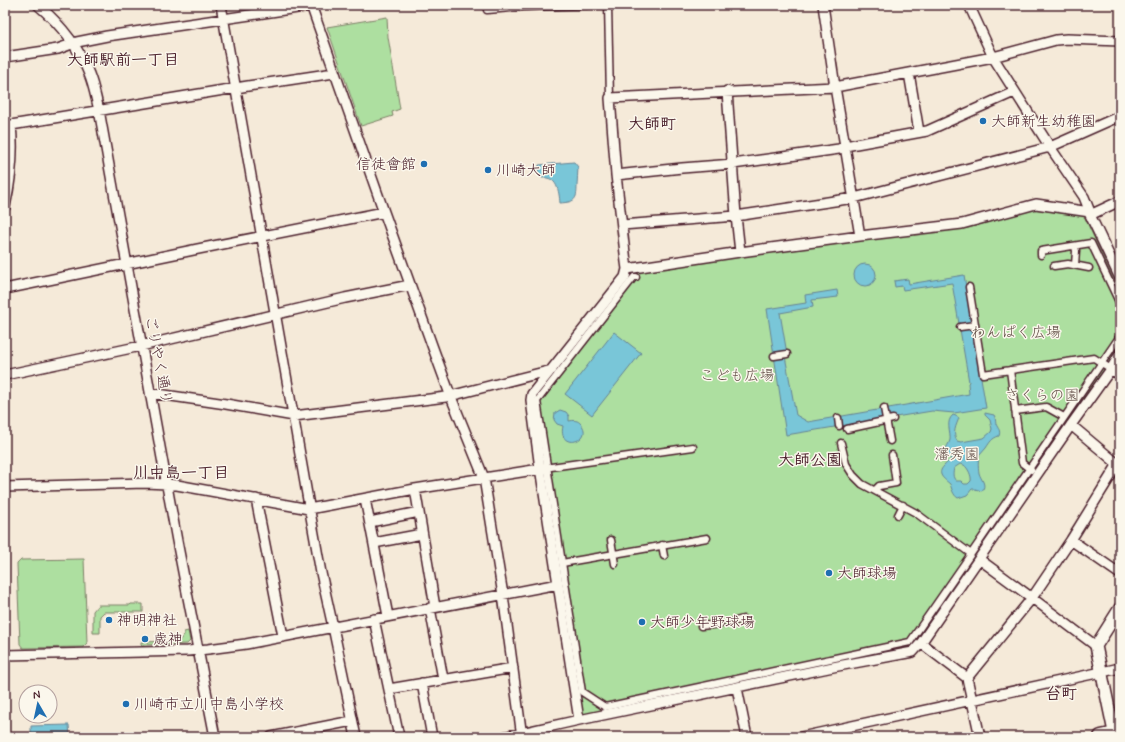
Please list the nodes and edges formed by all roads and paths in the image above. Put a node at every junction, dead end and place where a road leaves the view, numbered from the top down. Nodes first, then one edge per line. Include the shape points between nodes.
1 (38, 5) edge
2 (221, 5) edge
3 (587, 5) edge
4 (608, 5) edge
5 (823, 5) edge
6 (969, 5) edge
7 (311, 6) edge
8 (487, 10) dead end
9 (223, 20) junction
10 (1120, 41) edge
11 (73, 44) junction
12 (5, 57) edge
13 (993, 57) junction
14 (334, 73) junction
15 (909, 73) junction
16 (834, 87) junction
17 (235, 88) junction
18 (727, 91) junction
19 (1014, 92) junction
20 (610, 98) junction
21 (99, 110) junction
22 (1120, 116) edge
23 (8, 126) edge
24 (919, 132) junction
25 (846, 146) junction
26 (1050, 147) junction
27 (733, 164) junction
28 (616, 175) junction
29 (854, 198) junction
30 (1120, 201) edge
31 (5, 207) edge
32 (384, 212) junction
33 (1090, 214) junction
34 (736, 216) junction
35 (622, 225) junction
36 (860, 236) junction
37 (261, 237) junction
38 (1075, 246) junction
39 (740, 252) junction
40 (1041, 256) dead end
41 (126, 264) junction
42 (1075, 265) junction
43 (1054, 266) dead end
44 (1089, 268) dead end
45 (627, 269) junction
46 (636, 277) dead end
47 (1120, 278) edge
48 (410, 285) junction
49 (969, 287) dead end
50 (5, 289) edge
51 (1120, 304) edge
52 (275, 314) junction
53 (975, 325) junction
54 (960, 328) dead end
55 (1120, 336) edge
56 (141, 346) junction
57 (787, 354) dead end
58 (1120, 354) edge
59 (774, 356) dead end
60 (1102, 363) junction
61 (1111, 369) junction
62 (552, 370) junction
63 (1010, 370) junction
64 (5, 375) edge
65 (1120, 375) edge
66 (151, 393) junction
67 (451, 396) junction
68 (884, 408) dead end
69 (1015, 411) junction
70 (294, 416) junction
71 (1064, 417) junction
72 (838, 418) dead end
73 (893, 419) dead end
74 (886, 421) junction
75 (1070, 425) junction
76 (839, 426) dead end
77 (847, 428) dead end
78 (890, 440) dead end
79 (841, 443) dead end
80 (693, 447) dead end
81 (892, 455) dead end
82 (1119, 465) edge
83 (544, 468) junction
84 (1029, 469) junction
85 (1036, 475) junction
86 (484, 478) junction
87 (167, 484) junction
88 (5, 487) edge
89 (415, 489) junction
90 (875, 490) junction
91 (256, 499) junction
92 (365, 499) junction
93 (903, 505) junction
94 (309, 509) junction
95 (419, 512) junction
96 (898, 515) dead end
97 (370, 522) junction
98 (422, 534) junction
99 (707, 538) dead end
100 (611, 540) dead end
101 (1071, 540) junction
102 (374, 543) junction
103 (662, 545) junction
104 (613, 554) junction
105 (664, 556) dead end
106 (975, 556) junction
107 (562, 563) junction
108 (615, 564) dead end
109 (1120, 574) edge
110 (558, 584) junction
111 (503, 595) junction
112 (1032, 598) junction
113 (432, 607) junction
114 (1120, 608) edge
115 (388, 616) junction
116 (374, 619) junction
117 (743, 619) dead end
118 (732, 622) dead end
119 (720, 624) dead end
120 (701, 626) dead end
121 (333, 627) junction
122 (284, 636) junction
123 (921, 644) junction
124 (1096, 646) junction
125 (199, 650) junction
126 (5, 655) edge
127 (513, 668) junction
128 (1120, 668) edge
129 (1101, 673) junction
130 (967, 678) junction
131 (443, 679) junction
132 (422, 683) junction
133 (737, 688) junction
134 (389, 689) junction
135 (971, 700) junction
136 (579, 720) junction
137 (352, 721) junction
138 (302, 734) edge
139 (522, 735) edge
140 (1112, 735) edge
141 (215, 737) edge
142 (271, 737) edge
143 (356, 737) edge
144 (399, 737) edge
145 (432, 737) edge
146 (503, 737) edge
147 (747, 737) edge
148 (801, 737) edge
149 (980, 737) edge

1 - 11 street, ごりやく通り via 64,30
2 - 9 street
3 - 8 street
4 - 20 street
5 - 16 street
6 - 13 street
7 - 9 street
7 - 14 street
9 - 11 street via 107,36
9 - 17 street
10 - 13 street via 1056,40
11 - 12 street via 58,49
11 - 21 street, ごりやく通り via 90,76
13 - 15 street
13 - 19 street
14 - 17 street
14 - 32 street
15 - 16 street
15 - 24 street
16 - 18 street
16 - 25 street
17 - 21 street
17 - 37 street
18 - 20 street
18 - 27 street
19 - 24 street
19 - 26 street
20 - 28 street
21 - 23 street
21 - 41 street, ごりやく通り
22 - 26 street
23 - 31 street via 13,144 10,187
24 - 25 street
25 - 27 street
25 - 29 street
26 - 29 street
26 - 33 street via 1084,197
27 - 28 street
27 - 34 street
28 - 35 street
29 - 34 street
29 - 36 street
30 - 33 street
32 - 37 street
32 - 48 street
33 - 36 street via 1036,204 962,224
33 - 47 street
34 - 35 street
34 - 39 street
35 - 45 street
36 - 39 street
37 - 41 street
37 - 52 street
38 - 40 street via 1041,251
38 - 42 street
38 - 51 street via 1090,243
39 - 45 street
41 - 50 street
41 - 56 street, ごりやく通り
42 - 43 street
42 - 44 street
45 - 62 street via 625,277
46 - 83 street via 537,401
48 - 52 street
48 - 67 street
49 - 53 street
52 - 56 street
52 - 70 street
53 - 54 street
53 - 63 street via 983,374
55 - 60 street
56 - 64 street
56 - 66 street, ごりやく通り
57 - 59 street
58 - 61 street
60 - 61 street
60 - 63 street via 1094,358
60 - 71 street
61 - 65 street
61 - 75 street
62 - 67 street
62 - 83 street via 532,394 531,400
63 - 69 street
66 - 70 street
66 - 87 street, ごりやく通り
67 - 70 street
67 - 86 street
68 - 74 street
69 - 71 street via 1046,407
69 - 84 street via 1022,463
70 - 94 street
71 - 84 street
72 - 76 street
73 - 74 street
74 - 77 street
74 - 78 street
75 - 82 street
75 - 85 street
79 - 90 street via 846,464 853,475 862,484
80 - 83 street
81 - 90 street via 896,483 879,486
82 - 101 street
83 - 86 street
83 - 107 street
83 - 110 street
84 - 85 street
84 - 106 street
85 - 106 street
86 - 89 street
86 - 111 street
87 - 88 street
87 - 91 street
87 - 125 street, ごりやく通り
89 - 92 street
89 - 95 street
90 - 93 street
91 - 94 street
91 - 122 street
92 - 94 street
92 - 97 street
93 - 96 street
93 - 106 street
94 - 121 street
95 - 97 street
95 - 98 street
97 - 102 street
98 - 102 street
98 - 113 street
99 - 103 street
100 - 104 street
101 - 109 street
101 - 112 street
102 - 115 street
103 - 104 street
103 - 105 street
104 - 107 street
104 - 108 street
106 - 107 street via 910,642 605,706 582,692
106 - 112 street
106 - 123 street
110 - 111 street
110 - 136 street
111 - 113 street
111 - 127 street
112 - 124 street
112 - 130 street
113 - 115 street
113 - 131 street
114 - 124 street
115 - 116 street
116 - 121 street
116 - 134 street
117 - 118 street
119 - 120 street
121 - 122 street
121 - 137 street
122 - 125 street
123 - 130 street
123 - 133 street via 914,652
124 - 129 street
125 - 126 street
125 - 141 street, ごりやく通り
127 - 131 street
127 - 139 street
128 - 129 street
129 - 135 street
129 - 140 street
130 - 135 street
131 - 132 street
132 - 134 street
132 - 145 street
133 - 136 street
133 - 147 street
134 - 144 street
135 - 148 street
135 - 149 street
136 - 139 street
137 - 138 street
137 - 143 street
138 - 142 street
139 - 146 street

